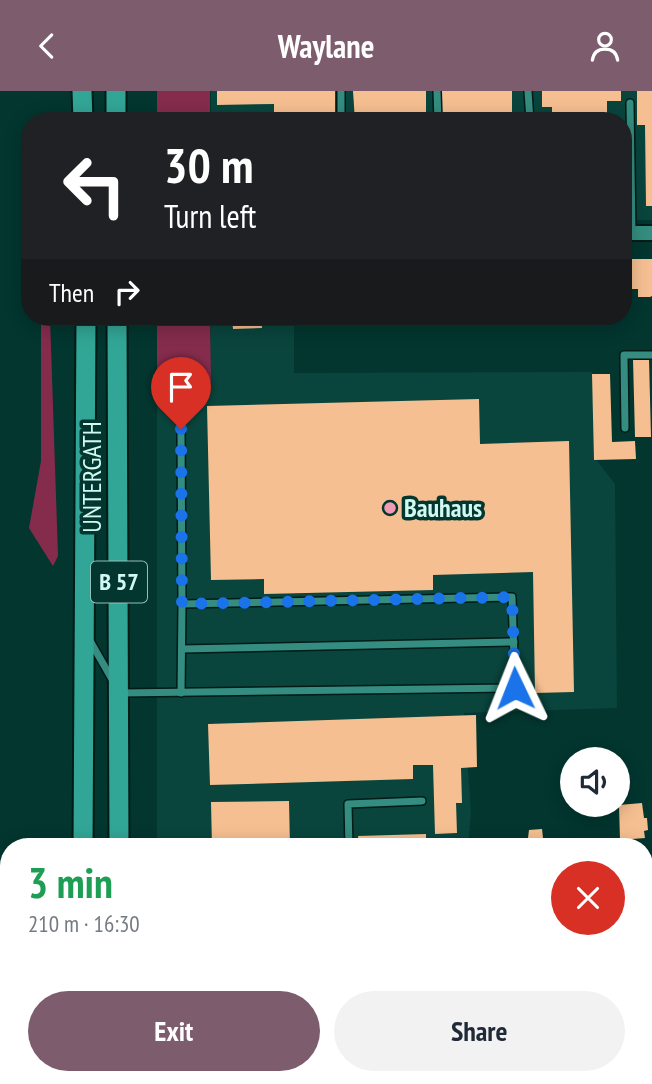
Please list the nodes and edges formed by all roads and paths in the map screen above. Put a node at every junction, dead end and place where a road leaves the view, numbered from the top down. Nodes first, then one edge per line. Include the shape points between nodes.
1 (82, 91) edge
2 (116, 91) edge
3 (341, 91) edge
4 (437, 91) edge
5 (528, 91) edge
6 (630, 103) dead end
7 (83, 112) edge
8 (116, 112) edge
9 (341, 112) edge
10 (438, 112) edge
11 (529, 112) edge
12 (630, 112) edge
13 (632, 233) edge
14 (652, 233) edge
15 (86, 326) edge
16 (117, 326) edge
17 (652, 355) edge
18 (625, 428) dead end
19 (181, 429) dead end
20 (182, 604) junction
21 (84, 630) junction
22 (514, 642) junction
23 (183, 649) junction
24 (120, 693) junction
25 (181, 693) junction
26 (422, 800) dead end
27 (83, 838) edge
28 (119, 838) edge
29 (349, 838) edge

1 - 7 main road
2 - 8 main road
3 - 9 lane
4 - 10 lane
5 - 11 lane
6 - 12 lane
13 - 14 street
15 - 21 main road, UNTERGATH / B 57
16 - 24 main road, UNTERGATH / B 57
17 - 18 lane via 624,355
19 - 20 lane
20 - 22 lane via 512,597
20 - 23 lane
21 - 24 lane
21 - 27 main road, UNTERGATH / B 57
22 - 23 lane
22 - 25 lane via 515,688
23 - 25 lane
24 - 25 lane
24 - 28 main road, UNTERGATH / B 57
26 - 29 lane via 348,804

